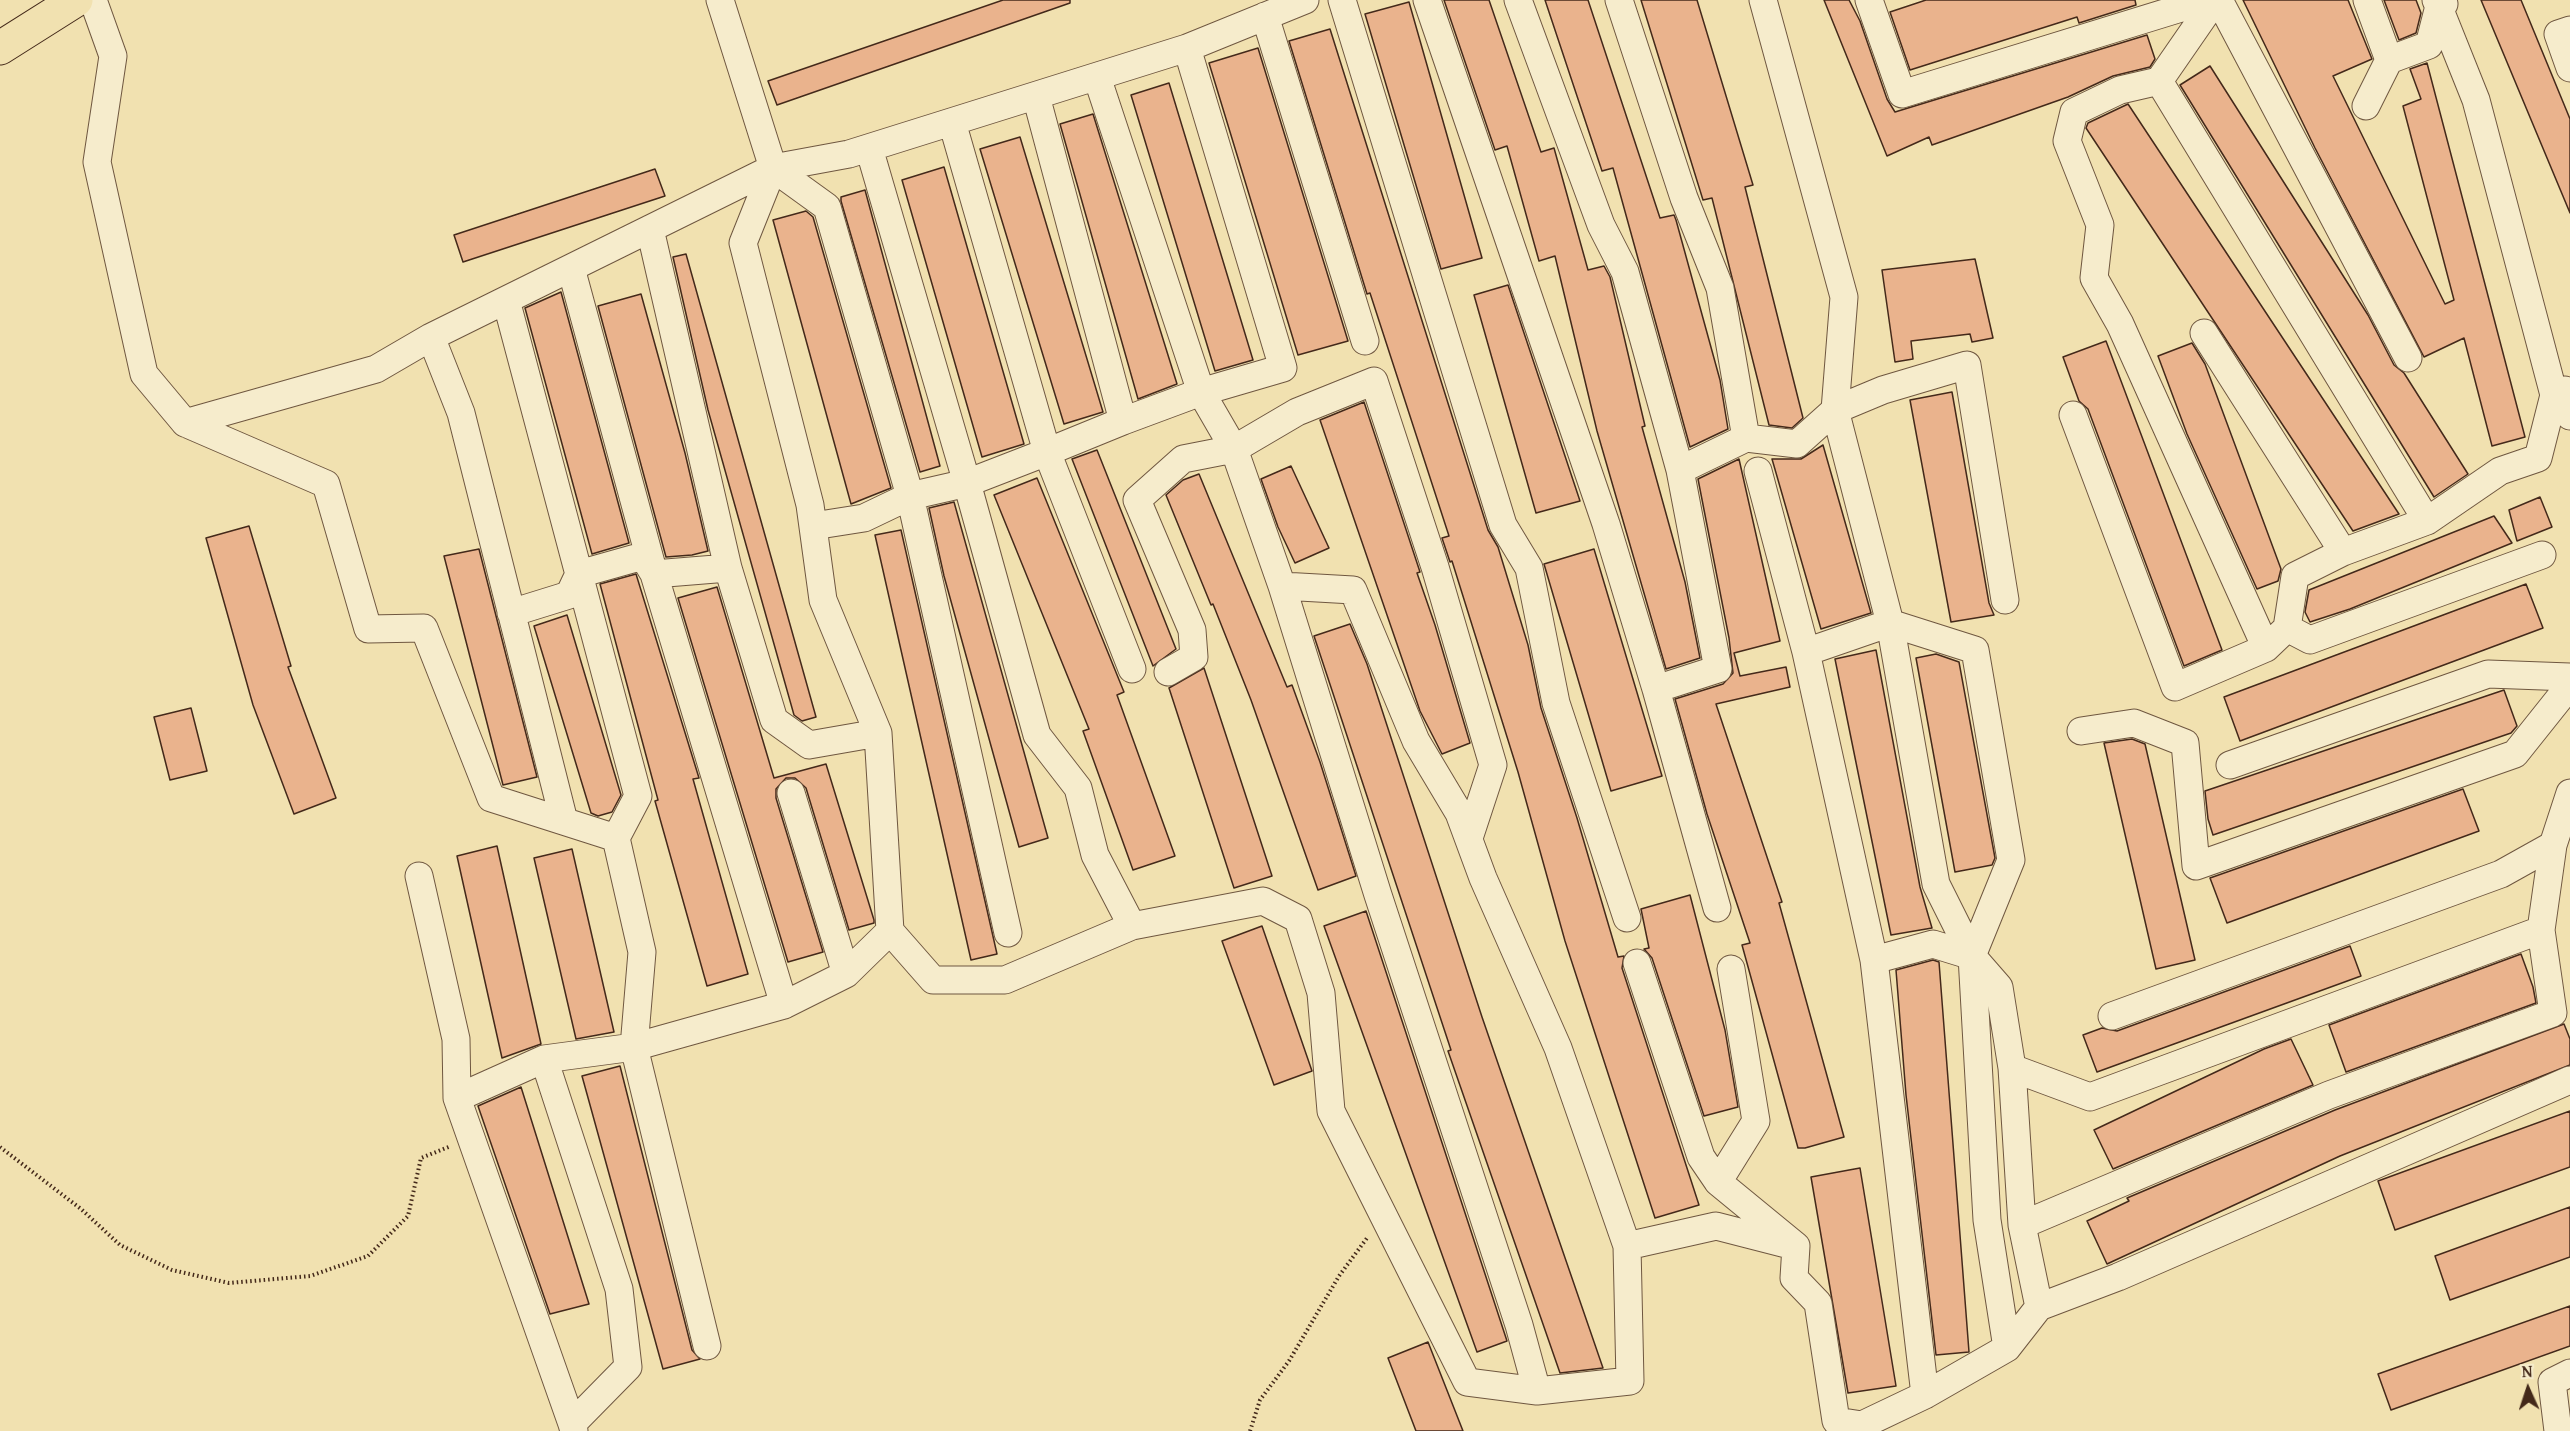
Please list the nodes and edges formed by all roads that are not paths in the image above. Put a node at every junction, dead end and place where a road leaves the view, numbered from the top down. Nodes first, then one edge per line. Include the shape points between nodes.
1 (76, 0) edge
2 (93, 0) edge
3 (720, 0) edge
4 (1305, 0) edge
5 (1342, 0) edge
6 (1427, 0) edge
7 (1518, 0) edge
8 (1619, 0) edge
9 (1763, 0) edge
10 (1869, 0) edge
11 (2207, 0) edge
12 (2217, 0) edge
13 (2367, 0) edge
14 (2443, 2) edge
15 (1265, 16) junction
16 (2570, 30) edge
17 (0, 48) edge
18 (1186, 48) junction
19 (2389, 60) junction
20 (2570, 68) edge
21 (1097, 78) junction
22 (2159, 81) junction
23 (1036, 96) junction
24 (2366, 106) dead end
25 (952, 122) junction
26 (869, 148) junction
27 (773, 168) junction
28 (650, 229) junction
29 (571, 268) junction
30 (506, 300) junction
31 (2204, 333) dead end
32 (431, 337) junction
33 (1365, 341) dead end
34 (2408, 358) dead end
35 (2562, 391) edge
36 (1201, 392) junction
37 (1835, 410) junction
38 (2073, 415) dead end
39 (2570, 416) edge
40 (1123, 421) junction
41 (185, 423) junction
42 (1746, 438) junction
43 (1233, 449) junction
44 (1047, 452) junction
45 (1680, 470) junction
46 (1758, 471) dead end
47 (967, 483) junction
48 (910, 496) junction
49 (2427, 521) junction
50 (813, 526) junction
51 (2343, 552) junction
52 (2542, 555) dead end
53 (728, 568) junction
54 (579, 574) junction
55 (654, 574) junction
56 (1282, 586) junction
57 (2005, 600) dead end
58 (512, 613) junction
59 (1890, 623) junction
60 (2287, 628) junction
61 (2266, 648) junction
62 (1806, 652) junction
63 (1132, 669) dead end
64 (1168, 672) dead end
65 (2570, 677) edge
66 (2570, 685) edge
67 (1656, 689) junction
68 (2081, 731) dead end
69 (878, 733) junction
70 (2230, 765) dead end
71 (791, 793) dead end
72 (2570, 793) edge
73 (564, 821) junction
74 (616, 838) junction
75 (1468, 838) junction
76 (2553, 845) junction
77 (419, 876) dead end
78 (1717, 908) dead end
79 (1628, 918) dead end
80 (1132, 926) junction
81 (2541, 930) junction
82 (890, 931) junction
83 (1008, 933) dead end
84 (1972, 956) junction
85 (1874, 960) junction
86 (1637, 963) dead end
87 (1731, 969) dead end
88 (846, 974) junction
89 (784, 1005) junction
90 (2112, 1016) dead end
91 (634, 1047) junction
92 (544, 1059) junction
93 (2012, 1068) junction
94 (2570, 1080) edge
95 (457, 1098) junction
96 (1718, 1182) junction
97 (2022, 1225) junction
98 (1627, 1246) junction
99 (1796, 1246) junction
100 (2039, 1307) junction
101 (707, 1346) dead end
102 (2007, 1348) junction
103 (2570, 1373) edge
104 (1537, 1391) junction
105 (1925, 1395) junction
106 (573, 1428) edge
107 (2558, 1431) edge

1 - 17 main road
2 - 41 lane via 112,56 97,162 144,374
3 - 27 lane
4 - 15 lane
5 - 79 lane via 1503,525 1529,568 1556,703
6 - 67 lane via 1606,524
7 - 45 lane via 1601,225 1626,272
8 - 42 lane via 1684,198 1720,288
9 - 37 lane via 1844,297
10 - 11 lane via 1902,94
12 - 22 lane
12 - 34 lane
13 - 19 lane
14 - 19 lane via 2429,45
14 - 35 lane
15 - 18 lane
15 - 33 lane
16 - 20 lane via 2558,34
18 - 21 lane
18 - 36 lane via 1282,368
19 - 24 lane
21 - 23 lane
21 - 36 lane
22 - 49 lane
22 - 61 lane via 2120,90 2074,111 2067,141 2100,225 2094,278 2120,324
23 - 25 lane
23 - 40 lane
25 - 26 lane
25 - 44 lane
26 - 27 lane
26 - 47 lane
27 - 28 lane
27 - 48 lane via 827,207
27 - 50 lane via 742,243
28 - 29 lane
28 - 53 lane
29 - 30 lane
29 - 55 lane
30 - 32 lane
30 - 54 lane
31 - 51 lane
32 - 41 lane via 376,369
32 - 58 lane via 461,413
35 - 39 lane
35 - 49 lane via 2538,458 2500,471
36 - 40 lane
36 - 43 lane
37 - 42 lane via 1797,444
37 - 57 lane via 1883,390 1967,365
37 - 59 lane
38 - 61 lane via 2175,687
40 - 44 lane
41 - 73 lane via 326,484 368,629 424,628 491,798
42 - 45 lane
43 - 56 lane
43 - 64 lane via 1183,459 1137,500 1192,630 1194,657
43 - 75 lane via 1297,412 1374,381 1435,567 1493,765
44 - 47 lane
44 - 63 lane
45 - 67 lane via 1718,669
46 - 62 lane
47 - 48 lane
47 - 80 lane via 1037,735 1078,788 1095,855
48 - 50 lane via 864,518
48 - 83 lane
49 - 51 lane
50 - 69 lane via 823,600
51 - 60 lane via 2295,576
52 - 60 lane via 2310,640
53 - 55 lane
53 - 69 lane via 774,720 808,745
54 - 55 lane via 644,556
54 - 58 lane via 569,595
54 - 74 lane via 638,796
55 - 89 lane
56 - 75 lane via 1353,590 1416,741 1459,813
56 - 104 lane via 1519,1324
58 - 73 lane
59 - 62 lane
59 - 84 lane via 1936,884
59 - 84 lane via 1975,650 1978,659 2011,860
60 - 61 lane
62 - 85 lane
65 - 70 lane via 2488,674
66 - 68 lane via 2515,754 2196,866 2184,743 2134,723
67 - 78 lane
69 - 82 lane
71 - 88 lane
72 - 76 lane
73 - 74 lane
74 - 91 lane via 642,952
75 - 98 lane via 1558,1048
76 - 81 lane
76 - 90 lane via 2501,874
77 - 95 lane via 456,1040
80 - 82 lane via 1005,980 933,980
80 - 104 lane via 1263,901 1298,919 1321,993 1331,1111 1467,1382
81 - 93 lane via 2090,1097
81 - 97 lane via 2553,1013 2329,1095
82 - 88 lane
84 - 85 lane via 1933,944
84 - 93 lane via 1999,987
84 - 102 lane via 1987,1220
85 - 105 lane
86 - 96 lane via 1701,1157
87 - 96 lane via 1756,1120
88 - 89 lane
89 - 91 lane
91 - 92 lane
91 - 101 lane
92 - 95 lane
92 - 106 lane via 619,1289 628,1367
93 - 97 lane
94 - 100 lane via 2118,1277
95 - 106 lane
96 - 99 lane
97 - 100 lane
98 - 99 lane via 1716,1226
98 - 104 lane via 1630,1381
99 - 105 lane via 1794,1278 1818,1303 1836,1421 1862,1425
100 - 102 lane
102 - 105 lane
103 - 107 lane via 2552,1382

